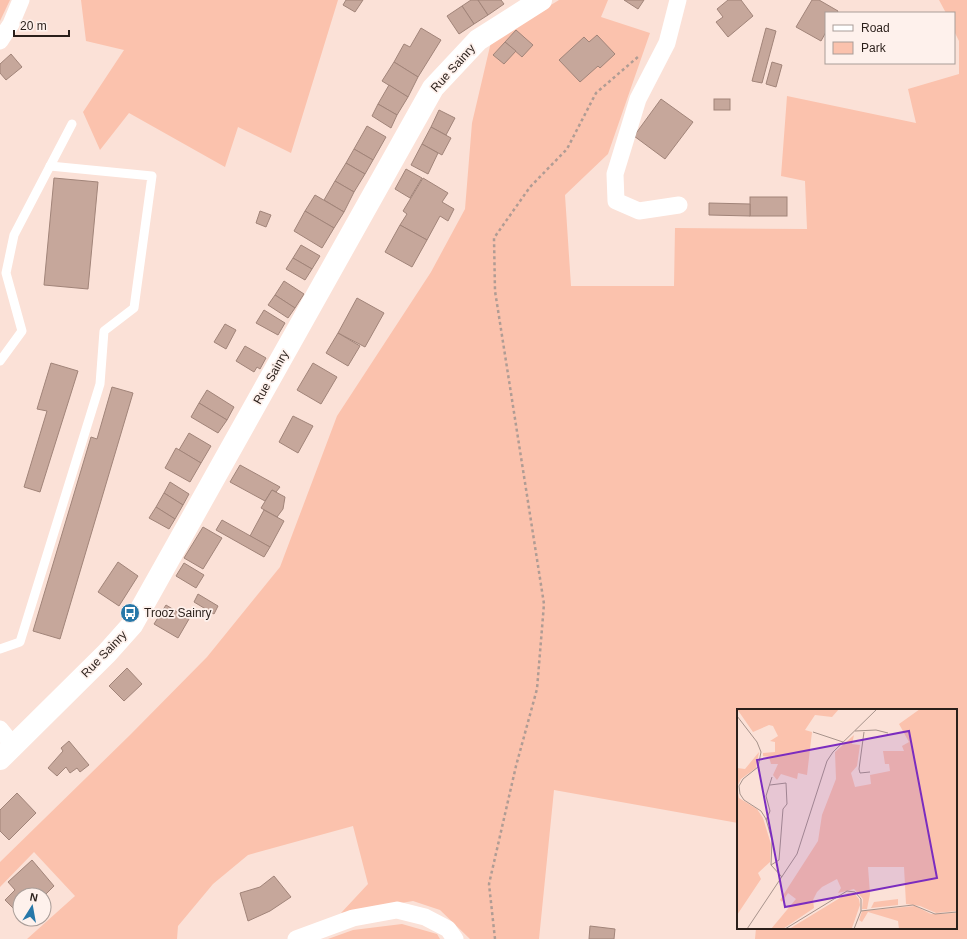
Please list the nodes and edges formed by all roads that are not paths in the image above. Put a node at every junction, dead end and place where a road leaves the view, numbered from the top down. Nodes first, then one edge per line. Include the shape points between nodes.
1 (21, 0) edge
2 (541, 0) edge
3 (678, 0) edge
4 (0, 41) edge
5 (72, 124) dead end
6 (50, 166) junction
7 (679, 205) dead end
8 (0, 361) edge
9 (0, 649) edge
10 (4, 744) edge
11 (296, 939) edge
12 (455, 939) edge

1 - 4 street via 11,24
2 - 10 street, Rue Sainry via 478,40 433,88 132,625 107,653
3 - 7 street via 667,43 638,99 615,174 616,201 639,211
5 - 6 lane
6 - 8 lane via 14,235 6,273 22,331
6 - 9 lane via 152,176 134,308 104,331 100,384 20,642
11 - 12 street via 353,918 398,910 431,920 448,929

